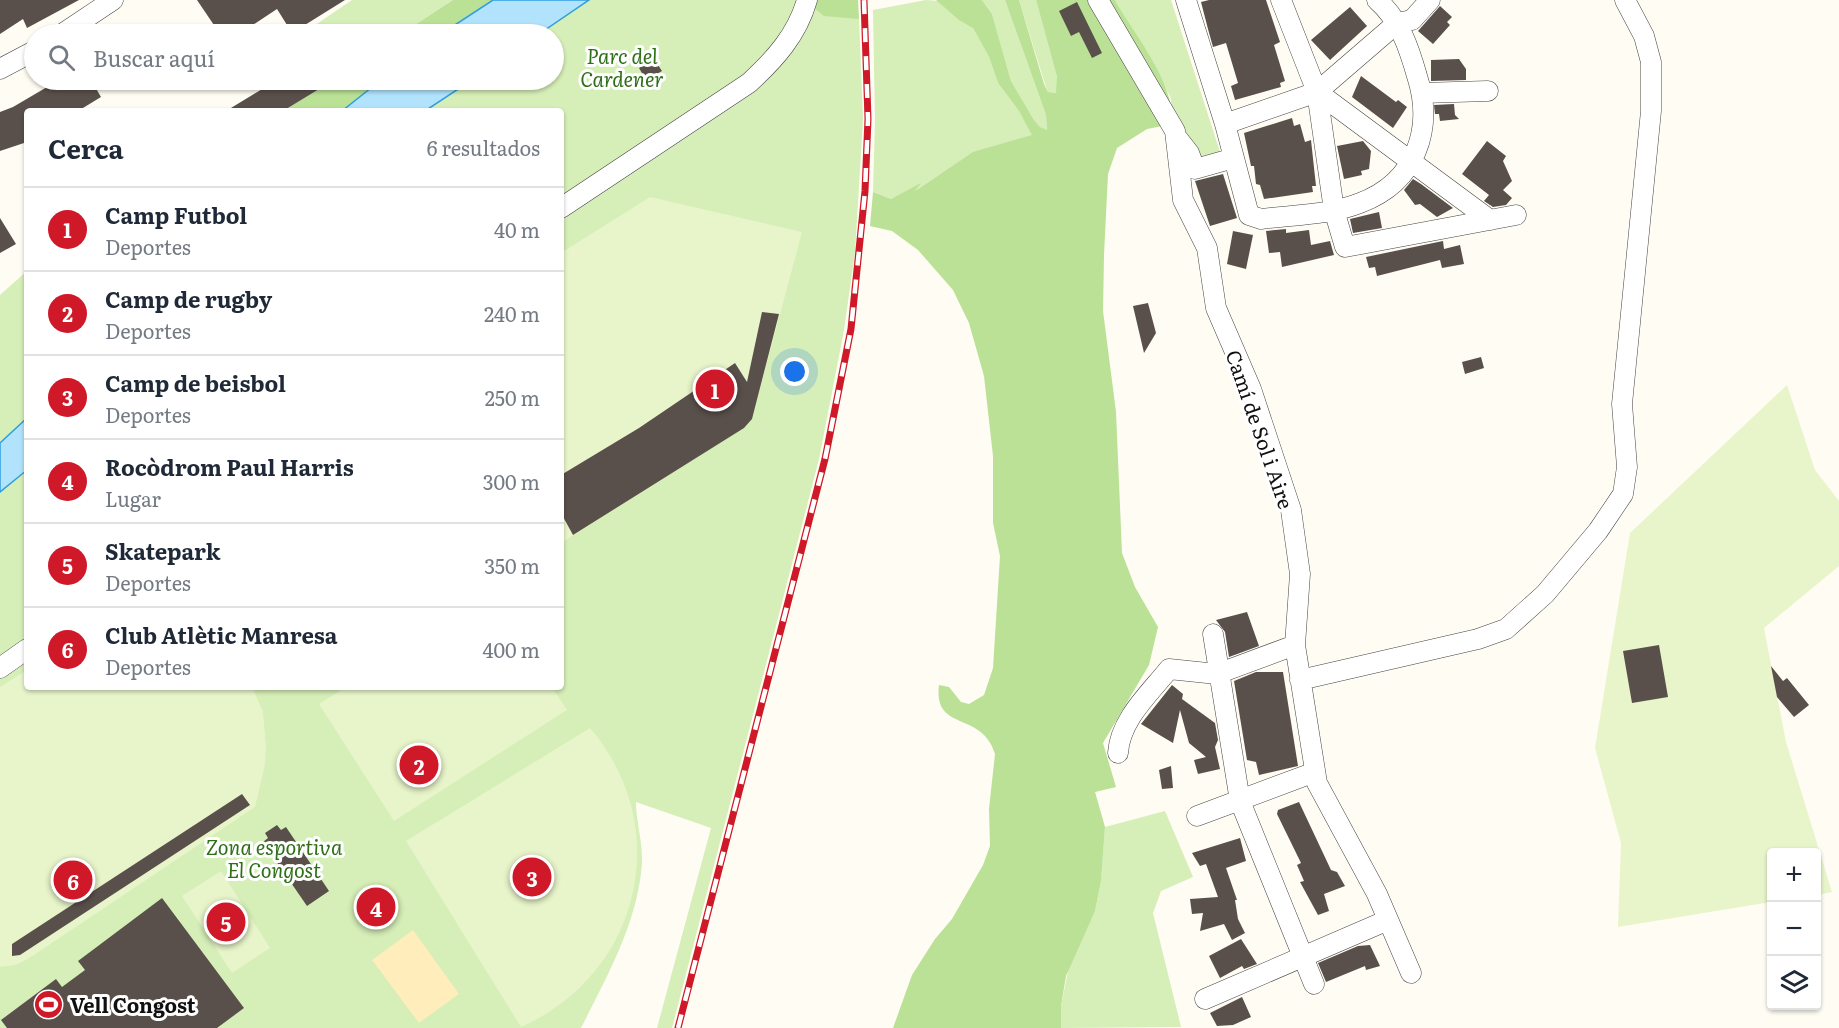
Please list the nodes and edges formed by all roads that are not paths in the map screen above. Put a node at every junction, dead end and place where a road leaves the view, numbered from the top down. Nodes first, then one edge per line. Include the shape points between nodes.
1 (113, 0) edge
2 (807, 0) edge
3 (1098, 0) edge
4 (1186, 0) edge
5 (1281, 0) edge
6 (1377, 0) edge
7 (1430, 0) edge
8 (1625, 0) edge
9 (1397, 22) junction
10 (77, 24) edge
11 (24, 56) edge
12 (0, 69) edge
13 (1488, 91) dead end
14 (1317, 92) junction
15 (1422, 93) junction
16 (1225, 124) junction
17 (1175, 136) junction
18 (1234, 158) junction
19 (1410, 160) junction
20 (564, 206) edge
21 (1334, 210) junction
22 (1516, 215) dead end
23 (1490, 220) junction
24 (1213, 634) dead end
25 (1295, 645) junction
26 (24, 651) edge
27 (0, 668) edge
28 (1217, 674) junction
29 (1300, 680) junction
30 (1118, 753) dead end
31 (1315, 772) junction
32 (1240, 801) junction
33 (1197, 816) dead end
34 (1388, 920) junction
35 (1303, 956) junction
36 (1411, 973) dead end
37 (1314, 984) dead end
38 (1205, 999) dead end

1 - 10 street
2 - 20 street via 801,20 782,49 749,83
3 - 17 street, Camí de Sol i Aire
4 - 16 street
5 - 14 street
6 - 9 street
7 - 9 street via 1412,20
8 - 29 street via 1644,36 1651,62 1651,111 1622,404 1627,467 1623,494 1599,531 1545,594 1506,629
9 - 14 street
9 - 15 street
11 - 12 street
13 - 15 street
14 - 16 street
14 - 19 street
14 - 21 street
15 - 19 street via 1422,142
16 - 18 street
17 - 18 street via 1189,153 1195,169
17 - 25 street, Camí de Sol i Aire via 1183,200 1207,248 1216,308 1251,389 1292,510 1300,574
18 - 21 street via 1250,215 1261,219
19 - 21 street via 1392,185 1361,203
19 - 23 street
21 - 23 street via 1345,247
22 - 23 street
24 - 28 street
25 - 28 street
25 - 29 street, Camí de Sol i Aire
26 - 27 street
28 - 30 street via 1169,669 1126,723
28 - 32 street
29 - 31 street, Camí de Sol i Aire
31 - 32 street
31 - 34 street, Camí de Sol i Aire via 1317,783
32 - 33 street
32 - 35 street
34 - 35 street
34 - 36 street, Camí de Sol i Aire
35 - 37 street
35 - 38 street

